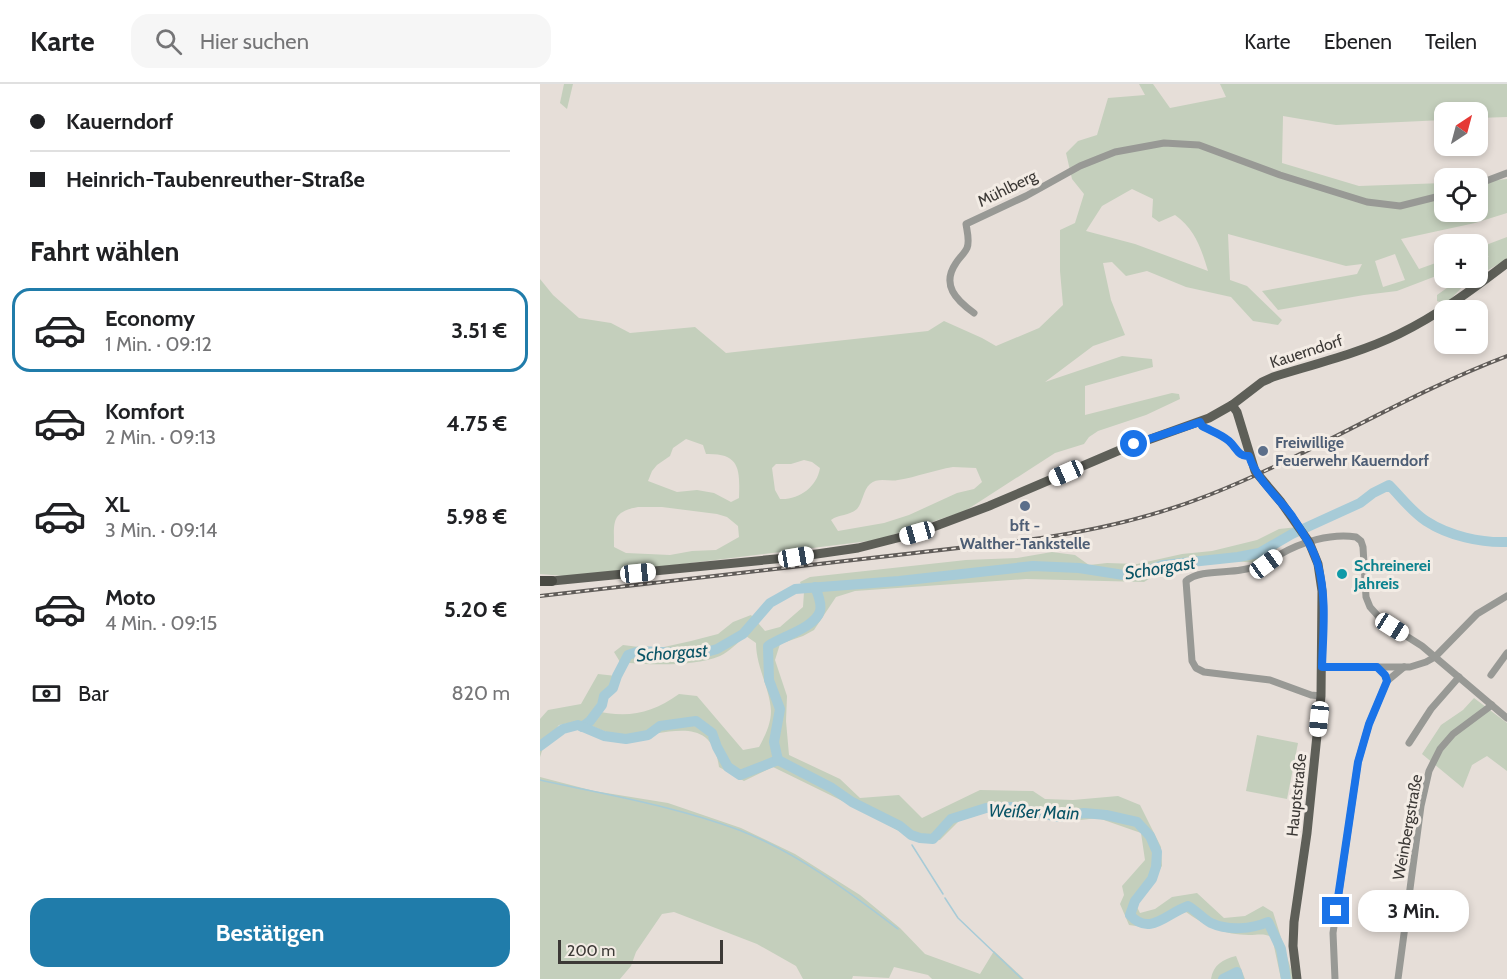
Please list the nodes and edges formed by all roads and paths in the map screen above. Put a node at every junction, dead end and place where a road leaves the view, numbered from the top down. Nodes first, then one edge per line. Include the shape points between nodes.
1 (1507, 173) edge
2 (1488, 180) edge
3 (1434, 198) edge
4 (1507, 263) edge
5 (975, 313) dead end
6 (1232, 405) junction
7 (1200, 422) junction
8 (1249, 456) junction
9 (1307, 539) junction
10 (540, 581) edge
11 (552, 581) joint
12 (1507, 596) edge
13 (1507, 653) edge
14 (1435, 657) junction
15 (1322, 667) junction
16 (1377, 667) junction
17 (1404, 667) junction
18 (1491, 675) dead end
19 (1459, 677) junction
20 (1387, 681) junction
21 (1321, 696) junction
22 (1492, 705) junction
23 (1507, 718) edge
24 (1409, 743) dead end
25 (1297, 979) edge
26 (1335, 979) edge
27 (1398, 979) edge

1 - 2 street
3 - 5 street, Mühlberg via 1400,206 1367,202 1199,145 1164,143 1115,152 966,224 968,247 951,272 949,284 958,300
4 - 6 main road, Kauerndorf via 1438,313 1378,343 1273,377
6 - 7 main road, Kauerndorf
6 - 8 main road, Hauptstraße
7 - 8 street, Hauptstraße via 1222,435 1240,454
7 - 11 main road, Kauerndorf via 1120,450 917,533 858,548
8 - 9 main road, Hauptstraße via 1257,474
9 - 14 street via 1348,536 1361,541 1370,607 1378,617
9 - 15 main road, Hauptstraße via 1318,564 1322,591
9 - 21 street via 1266,564 1186,581 1192,661 1203,672 1270,680
10 - 11 highway
12 - 14 street via 1477,614
13 - 18 street
14 - 17 street
14 - 19 street
15 - 16 street
15 - 21 main road, Hauptstraße
16 - 17 street
16 - 20 street
17 - 20 street
19 - 22 street
19 - 24 street
20 - 26 street via 1358,762 1333,933
21 - 25 main road, Hauptstraße via 1294,922
22 - 23 street
22 - 27 street, Weinbergstraße via 1453,735 1440,749 1429,771

